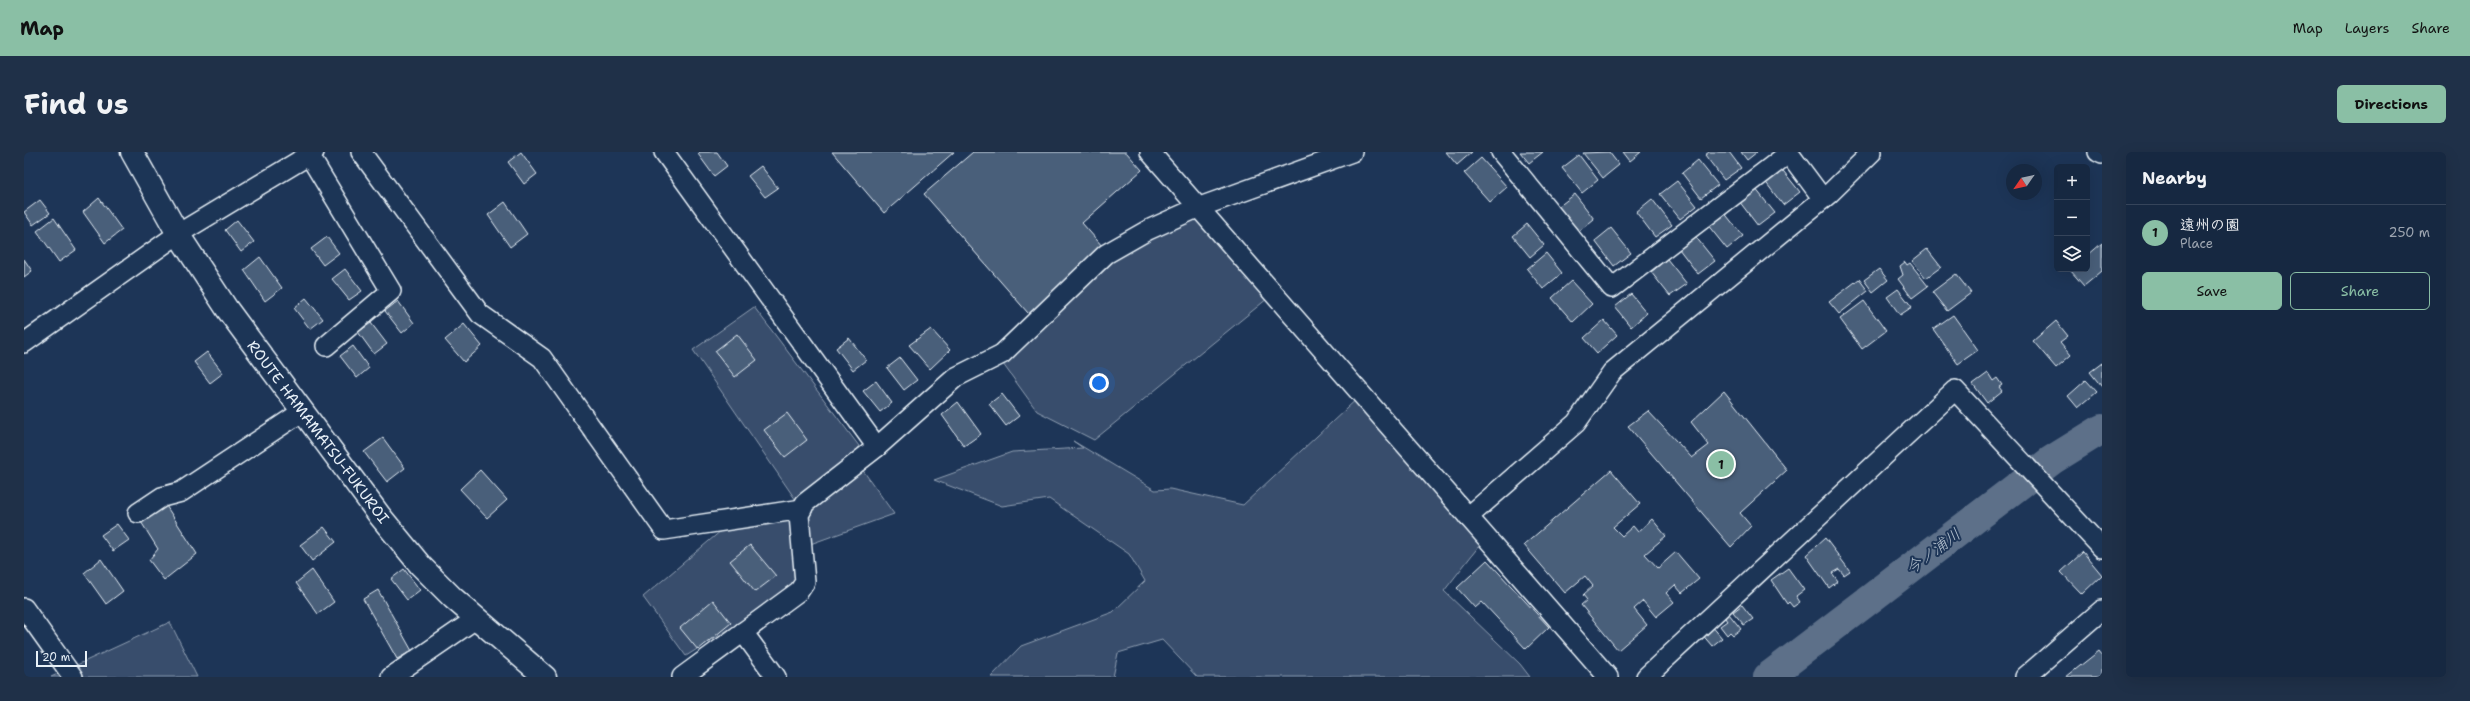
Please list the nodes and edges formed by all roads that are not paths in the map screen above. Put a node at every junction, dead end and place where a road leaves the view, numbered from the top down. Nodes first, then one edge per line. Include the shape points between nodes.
1 (132, 152) edge
2 (361, 152) edge
3 (664, 152) edge
4 (1150, 152) edge
5 (1352, 152) edge
6 (1501, 152) edge
7 (1872, 152) edge
8 (2098, 152) edge
9 (1789, 153) edge
10 (312, 154) edge
11 (2102, 154) edge
12 (1823, 199) junction
13 (1197, 208) junction
14 (178, 234) junction
15 (24, 343) edge
16 (326, 346) dead end
17 (302, 411) junction
18 (877, 447) junction
19 (802, 509) junction
20 (138, 513) dead end
21 (1468, 517) junction
22 (2102, 548) edge
23 (24, 608) edge
24 (2102, 610) edge
25 (477, 618) junction
26 (743, 632) junction
27 (395, 676) edge
28 (74, 677) edge
29 (545, 677) edge
30 (682, 677) edge
31 (776, 677) edge
32 (1608, 677) edge
33 (1646, 677) edge
34 (2025, 677) edge

1 - 14 main road, ROUTE HAMAMATSU-FUKUROI
2 - 19 street via 480,314 542,358 664,530
3 - 18 street
4 - 13 street
5 - 13 street
6 - 9 street via 1612,288
7 - 12 street
8 - 11 street
9 - 12 street
10 - 14 street
10 - 16 street via 391,291
12 - 21 street via 1612,372 1576,423
13 - 18 street via 1148,230 1106,254 1002,354 956,378
13 - 21 street
14 - 15 street
14 - 17 main road, ROUTE HAMAMATSU-FUKUROI via 227,309
17 - 20 street via 181,492 162,497
17 - 25 main road, ROUTE HAMAMATSU-FUKUROI via 380,516 421,566
18 - 19 street via 806,503
19 - 26 street via 799,515 805,582 799,591
21 - 32 street
22 - 33 street via 2021,458 1955,390
23 - 28 street
24 - 34 street
25 - 27 street
25 - 29 main road, ROUTE HAMAMATSU-FUKUROI
26 - 30 street
26 - 31 street

